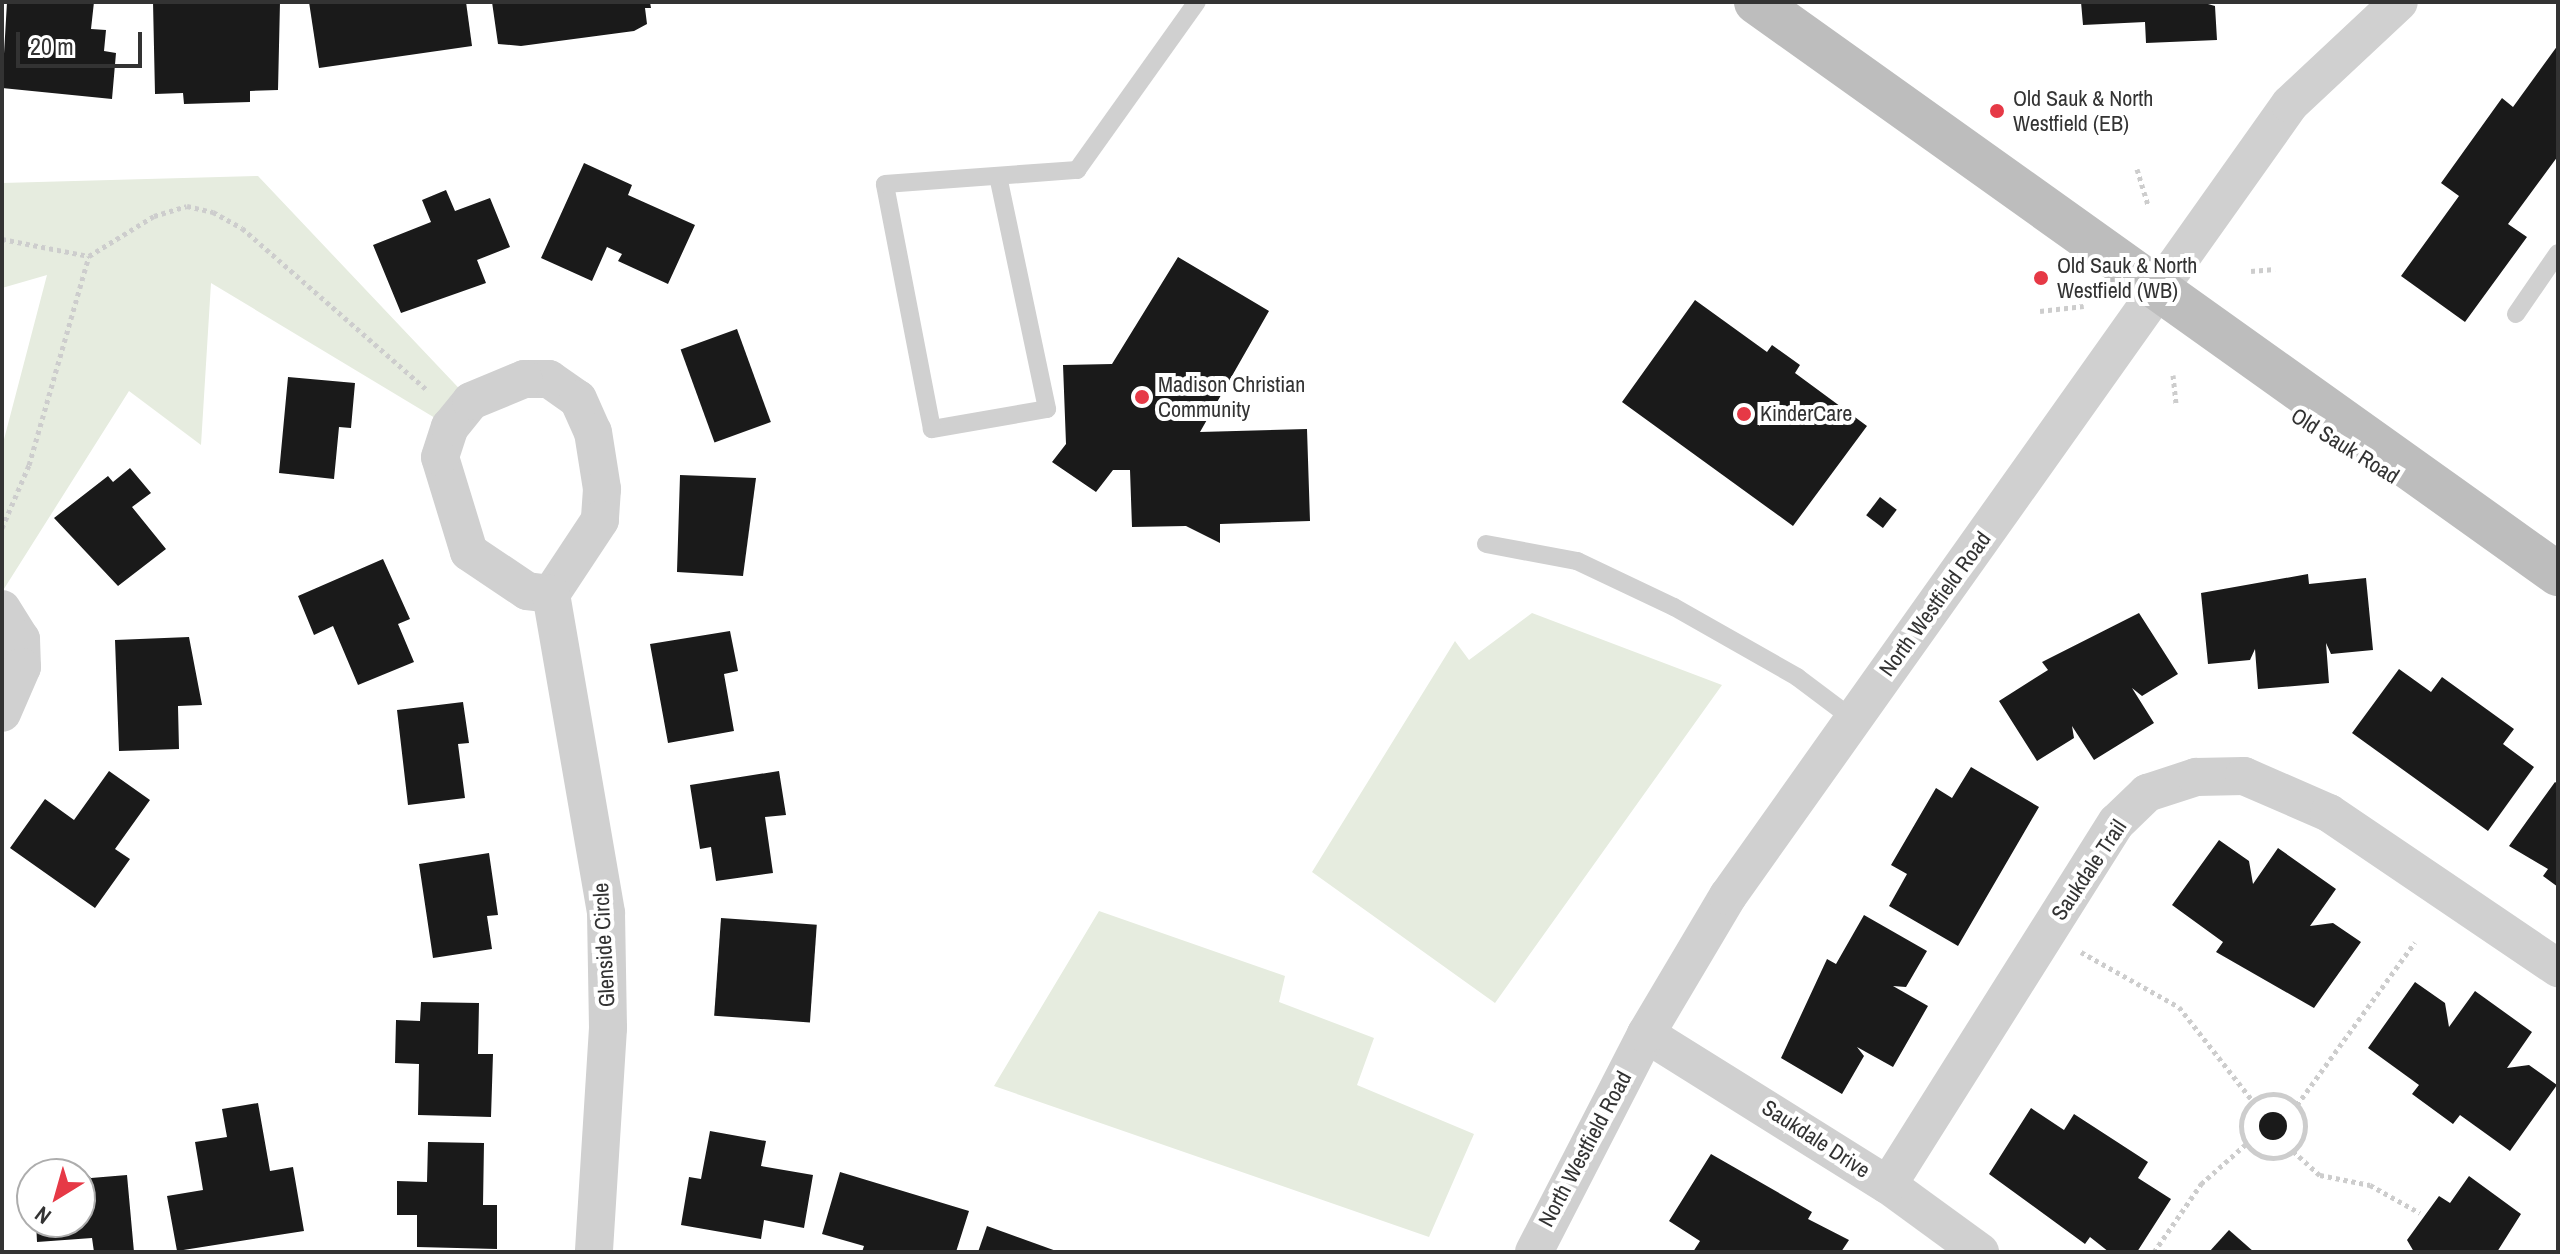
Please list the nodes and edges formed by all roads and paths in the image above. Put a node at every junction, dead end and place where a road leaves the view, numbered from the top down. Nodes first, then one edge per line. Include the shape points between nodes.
1 (1197, 2) edge
2 (1756, 2) edge
3 (2394, 4) edge
4 (2137, 169) dead end
5 (998, 176) junction
6 (2148, 204) dead end
7 (2, 239) edge
8 (2558, 253) edge
9 (89, 256) junction
10 (2275, 269) dead end
11 (2251, 271) dead end
12 (2161, 287) junction
13 (2084, 306) dead end
14 (2040, 311) dead end
15 (2516, 314) dead end
16 (2173, 375) dead end
17 (2176, 406) dead end
18 (460, 415) junction
19 (2, 528) edge
20 (1486, 544) dead end
21 (2558, 574) edge
22 (551, 594) junction
23 (2, 609) edge
24 (2, 713) edge
25 (1853, 719) junction
26 (2415, 942) dead end
27 (2074, 948) dead end
28 (2558, 968) edge
29 (1646, 1034) junction
30 (2252, 1100) junction
31 (2297, 1105) junction
32 (2246, 1143) junction
33 (2293, 1151) junction
34 (1888, 1185) junction
35 (2420, 1213) dead end
36 (594, 1252) edge
37 (1534, 1252) edge
38 (1980, 1252) edge
39 (2154, 1252) edge

1 - 5 lane via 1077,170
2 - 12 street, Old Sauk Road
3 - 12 street, North Westfield Road via 2290,104
4 - 6 path
5 - 5 lane via 1047,409 932,429 885,184
7 - 9 path
8 - 15 lane
9 - 18 path via 154,216 187,206 213,212 242,228 371,348
9 - 19 path via 29,465
10 - 11 path
12 - 21 street, Old Sauk Road via 2226,307
12 - 25 street, North Westfield Road
13 - 14 path
16 - 17 path
18 - 22 street via 440,457 469,552 527,591
18 - 22 street via 471,401 524,379 549,379 578,399 593,432 600,520
20 - 25 lane via 1577,561 1674,607 1797,677
22 - 36 street, Glenside Circle via 606,913 608,1028
23 - 24 street via 21,639 22,667
25 - 29 street, North Westfield Road via 1728,896
26 - 31 path
27 - 30 path via 2179,1007
28 - 34 street, Saukdale Trail via 2329,813 2244,776 2196,777 2147,793 2117,822
29 - 34 street, Saukdale Drive
29 - 37 street, North Westfield Road
30 - 31 path via 2278,1094
30 - 32 path via 2241,1121
31 - 33 path via 2304,1131
32 - 33 path via 2267,1158
32 - 39 path via 2201,1184
33 - 35 path via 2320,1175 2370,1185
34 - 38 street, Saukdale Drive

